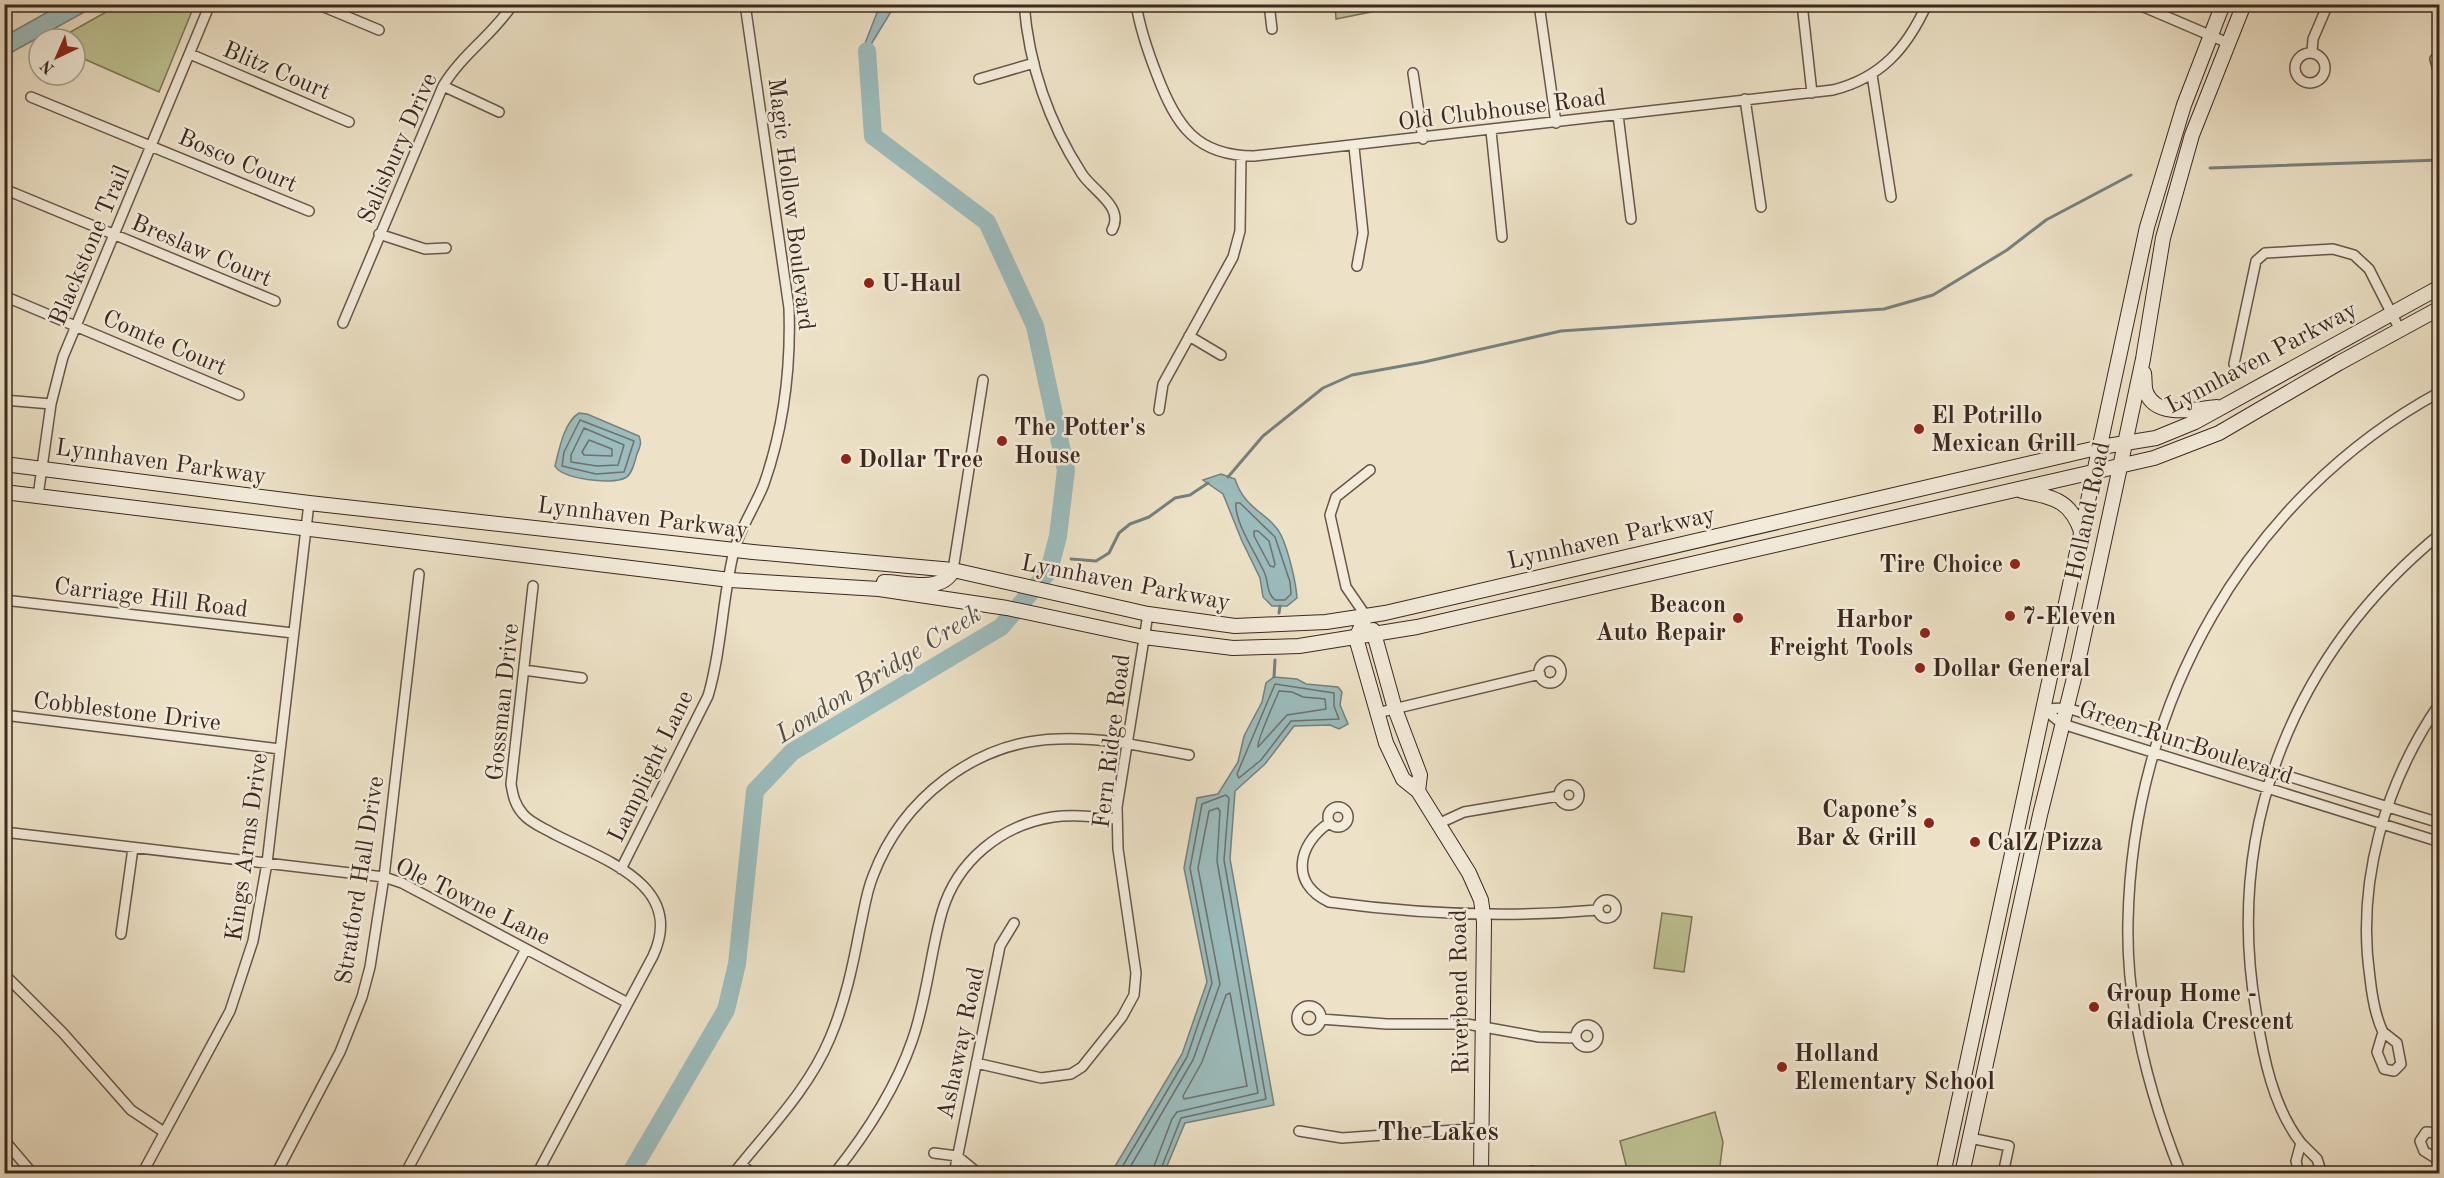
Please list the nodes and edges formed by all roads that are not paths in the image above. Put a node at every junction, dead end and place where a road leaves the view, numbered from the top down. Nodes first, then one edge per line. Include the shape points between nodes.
1 (210, 4) edge
2 (317, 4) edge
3 (513, 4) edge
4 (745, 4) edge
5 (1024, 4) edge
6 (1136, 4) edge
7 (1269, 4) edge
8 (1539, 4) edge
9 (1802, 4) edge
10 (1927, 4) edge
11 (2137, 4) edge
12 (2223, 4) edge
13 (2244, 4) edge
14 (2328, 4) edge
15 (1272, 29) dead end
16 (379, 30) dead end
17 (2211, 35) junction
18 (2228, 43) junction
19 (2312, 53) dead end
20 (2439, 53) edge
21 (189, 54) junction
22 (1034, 63) junction
23 (1413, 73) dead end
24 (1872, 75) junction
25 (2439, 78) edge
26 (979, 79) dead end
27 (443, 86) junction
28 (1812, 93) junction
29 (31, 98) dead end
30 (1745, 99) junction
31 (500, 112) dead end
32 (1618, 115) junction
33 (349, 122) dead end
34 (1556, 123) junction
35 (1491, 131) junction
36 (1423, 139) junction
37 (152, 145) junction
38 (1354, 147) junction
39 (1241, 156) junction
40 (4, 189) edge
41 (1891, 197) dead end
42 (1761, 207) dead end
43 (309, 211) dead end
44 (1630, 219) dead end
45 (1112, 230) dead end
46 (114, 234) junction
47 (379, 234) junction
48 (1502, 237) dead end
49 (446, 248) dead end
50 (1357, 266) dead end
51 (2439, 287) edge
52 (4, 296) edge
53 (275, 301) dead end
54 (2439, 308) edge
55 (2391, 312) junction
56 (343, 323) dead end
57 (76, 325) junction
58 (2400, 330) junction
59 (1189, 336) junction
60 (1221, 355) dead end
61 (2143, 359) junction
62 (2234, 364) dead end
63 (983, 380) dead end
64 (2439, 392) edge
65 (239, 395) dead end
66 (4, 400) edge
67 (51, 404) junction
68 (2225, 406) junction
69 (1159, 410) dead end
70 (2125, 444) junction
71 (2101, 447) junction
72 (4, 464) edge
73 (41, 467) junction
74 (2120, 467) junction
75 (1370, 470) dead end
76 (2095, 472) junction
77 (2018, 490) junction
78 (4, 492) edge
79 (38, 496) junction
80 (309, 503) junction
81 (305, 528) junction
82 (2082, 534) junction
83 (2439, 534) edge
84 (734, 550) junction
85 (953, 570) junction
86 (419, 574) dead end
87 (730, 580) junction
88 (533, 586) dead end
89 (856, 586) junction
90 (4, 600) edge
91 (1148, 614) junction
92 (1366, 616) junction
93 (293, 633) junction
94 (1376, 635) junction
95 (1144, 637) junction
96 (1356, 638) junction
97 (524, 670) junction
98 (1540, 674) dead end
99 (582, 678) dead end
100 (2439, 703) edge
101 (2066, 708) junction
102 (1395, 709) junction
103 (2044, 709) junction
104 (1377, 713) junction
105 (4, 715) edge
106 (2061, 723) junction
107 (2158, 735) junction
108 (1127, 743) junction
109 (280, 749) junction
110 (2153, 753) junction
111 (1188, 755) dead end
112 (2273, 772) junction
113 (2268, 789) junction
114 (1418, 791) junction
115 (1559, 796) dead end
116 (2386, 807) junction
117 (1117, 819) junction
118 (1329, 823) dead end
119 (1440, 823) junction
120 (2439, 823) edge
121 (2382, 824) junction
122 (4, 832) edge
123 (2439, 842) edge
124 (133, 848) junction
125 (267, 863) junction
126 (621, 869) junction
127 (384, 877) junction
128 (1597, 910) dead end
129 (1484, 914) junction
130 (1014, 923) dead end
131 (121, 934) dead end
132 (526, 949) junction
133 (4, 974) edge
134 (627, 1003) junction
135 (1321, 1019) dead end
136 (1484, 1027) junction
137 (2383, 1032) dead end
138 (1576, 1038) dead end
139 (976, 1064) junction
140 (1483, 1128) junction
141 (1299, 1131) dead end
142 (164, 1132) junction
143 (2439, 1133) edge
144 (1970, 1138) junction
145 (4, 1140) edge
146 (2301, 1143) junction
147 (934, 1153) dead end
148 (957, 1156) junction
149 (2439, 1161) edge
150 (741, 1164) junction
151 (33, 1173) edge
152 (142, 1173) edge
153 (276, 1173) edge
154 (405, 1173) edge
155 (537, 1173) edge
156 (733, 1173) edge
157 (753, 1173) edge
158 (834, 1173) edge
159 (954, 1173) edge
160 (979, 1173) edge
161 (1481, 1173) edge
162 (1527, 1173) edge
163 (1545, 1173) edge
164 (1943, 1173) edge
165 (1962, 1173) edge
166 (2003, 1173) edge
167 (2181, 1173) edge
168 (2299, 1173) edge
169 (2322, 1173) edge

1 - 21 street, Blackstone Trail
2 - 16 street
3 - 27 street, Salisbury Drive
4 - 84 street, Magic Hollow Boulevard via 791,337 787,390 772,458
5 - 22 street
6 - 39 street, Old Clubhouse Road via 1145,42 1177,120 1210,148
7 - 15 street
8 - 34 street
9 - 28 street
10 - 24 street, Old Clubhouse Road via 1907,43
11 - 17 street
12 - 17 main road, Holland Road
13 - 18 main road, Holland Road
14 - 19 street via 2313,39
17 - 18 street
17 - 71 main road, Holland Road via 2184,105 2147,227
18 - 61 main road, Holland Road via 2192,135 2163,238
20 - 25 street via 2435,59
21 - 33 street, Blitz Court
21 - 37 street, Blackstone Trail
22 - 26 street
22 - 45 street via 1051,115 1069,152 1084,177 1116,214
23 - 36 street
24 - 28 street, Old Clubhouse Road via 1846,87
24 - 41 street
27 - 31 street
27 - 47 street, Salisbury Drive
28 - 30 street, Old Clubhouse Road
29 - 37 street, Bosco Court
30 - 32 street, Old Clubhouse Road
30 - 42 street
32 - 34 street, Old Clubhouse Road
32 - 44 street
34 - 35 street, Old Clubhouse Road
35 - 36 street, Old Clubhouse Road
35 - 48 street
36 - 38 street, Old Clubhouse Road
37 - 43 street, Bosco Court
37 - 46 street, Blackstone Trail
38 - 39 street, Old Clubhouse Road
38 - 50 street via 1363,233
39 - 59 street via 1238,243
40 - 46 street, Breslaw Court
46 - 53 street, Breslaw Court
46 - 57 street, Blackstone Trail
47 - 49 street via 425,249
47 - 56 street, Salisbury Drive
51 - 55 main road, Lynnhaven Parkway
52 - 57 street, Comte Court
54 - 58 main road, Lynnhaven Parkway
55 - 58 street
55 - 62 street via 2369,269 2354,255 2333,249 2265,253 2256,261
55 - 68 main road, Lynnhaven Parkway
57 - 65 street, Comte Court
57 - 67 street, Blackstone Trail
58 - 74 main road, Lynnhaven Parkway via 2219,433
59 - 60 street
59 - 69 street via 1163,384
61 - 68 main road via 2146,392 2156,404 2178,411
61 - 70 main road, Holland Road
63 - 85 street
64 - 107 street via 2342,460 2263,541 2223,596 2189,656
66 - 67 street
67 - 73 street, Blackstone Trail
68 - 70 main road, Lynnhaven Parkway via 2156,438
70 - 71 main road, Lynnhaven Parkway
70 - 74 main road, Holland Road
71 - 76 main road, Holland Road
71 - 92 main road, Lynnhaven Parkway
72 - 73 main road, Lynnhaven Parkway
73 - 79 street, Blackstone Trail
73 - 80 main road, Lynnhaven Parkway
74 - 76 main road, Lynnhaven Parkway
74 - 101 main road, Holland Road
75 - 92 street via 1336,497 1330,515 1346,587
76 - 77 main road, Lynnhaven Parkway
76 - 82 main road, Holland Road
77 - 82 main road via 2053,498 2067,506 2078,520
77 - 94 main road, Lynnhaven Parkway
78 - 79 main road, Lynnhaven Parkway
79 - 81 main road, Lynnhaven Parkway
80 - 81 street, Kings Arms Drive
80 - 84 main road, Lynnhaven Parkway
81 - 87 main road, Lynnhaven Parkway
81 - 93 street, Kings Arms Drive
82 - 103 main road, Holland Road
83 - 112 street via 2392,575 2333,647 2299,705
84 - 85 main road, Lynnhaven Parkway
84 - 87 street, Magic Hollow Boulevard
85 - 89 main road via 946,579 931,585 879,582
85 - 91 main road, Lynnhaven Parkway
86 - 127 street, Stratford Hall Drive
87 - 89 main road, Lynnhaven Parkway
87 - 126 street, Lamplight Lane via 708,696
88 - 97 street, Gossman Drive
89 - 95 main road, Lynnhaven Parkway via 1007,608
90 - 93 street, Carriage Hill Road
91 - 92 main road, Lynnhaven Parkway via 1235,626
91 - 95 street, Fern Ridge Road
92 - 94 main road, Riverbend Road
92 - 96 main road
93 - 109 street, Kings Arms Drive
94 - 96 main road, Lynnhaven Parkway
94 - 102 main road, Riverbend Road
95 - 96 main road, Lynnhaven Parkway via 1233,648 1299,646
95 - 108 street, Fern Ridge Road
96 - 104 main road, Riverbend Road
97 - 99 street
97 - 126 street, Gossman Drive via 511,784 516,804 529,820
98 - 102 street
100 - 116 street via 2407,757
101 - 103 street, Green Run Boulevard
101 - 106 main road, Holland Road
101 - 107 street, Green Run Boulevard
102 - 104 street
102 - 114 main road, Riverbend Road via 1420,775
103 - 106 street, Green Run Boulevard
103 - 164 main road, Holland Road
104 - 114 main road, Riverbend Road via 1403,778
105 - 109 street, Cobblestone Drive
106 - 110 street, Green Run Boulevard
106 - 144 main road, Holland Road
107 - 110 street
107 - 112 street, Green Run Boulevard
108 - 111 street
108 - 117 street, Fern Ridge Road
108 - 150 street via 1059,739 1010,746 951,775 910,811 894,833 873,876 846,992 822,1056 797,1096
109 - 125 street, Kings Arms Drive
110 - 113 street, Green Run Boulevard
110 - 167 street via 2131,865 2130,975 2139,1043
112 - 113 street
112 - 116 street, Green Run Boulevard
113 - 121 street, Green Run Boulevard
113 - 146 street via 2251,861 2248,954 2267,1066 2285,1118
114 - 119 main road, Riverbend Road
115 - 119 street via 1464,812
116 - 120 street, Green Run Boulevard
116 - 121 street
117 - 139 street, Fern Ridge Road via 1120,872 1136,973 1129,1007 1083,1067 1071,1074 1041,1078
117 - 158 street via 1067,816 1035,821 1004,834 963,869 947,897 917,1025 903,1062 867,1131
118 - 129 street via 1310,839 1303,854 1308,884 1320,898 1390,909
119 - 129 main road, Riverbend Road via 1475,884
121 - 123 street, Green Run Boulevard
121 - 137 street via 2370,880 2366,934 2372,994
122 - 124 street, Ole Towne Lane
124 - 125 street, Ole Towne Lane
124 - 131 street
125 - 127 street, Ole Towne Lane
125 - 142 street, Kings Arms Drive via 261,909 230,1011
126 - 134 street, Lamplight Lane via 649,891 662,925 658,945
127 - 132 street, Ole Towne Lane
127 - 153 street, Stratford Hall Drive via 369,967 352,1025
128 - 129 street
129 - 136 main road, Riverbend Road
130 - 139 street, Ashaway Road via 1000,946
132 - 134 street, Ole Towne Lane
132 - 154 street
133 - 142 street via 131,1110
134 - 155 street, Lamplight Lane
135 - 136 street
136 - 138 street via 1539,1037
136 - 140 main road, Riverbend Road
139 - 148 street, Ashaway Road
140 - 141 street via 1342,1138
140 - 161 main road, Riverbend Road
142 - 152 street, Kings Arms Drive
143 - 149 street via 2426,1132 2420,1141 2424,1151
144 - 165 main road, Holland Road
144 - 166 street via 2009,1146
145 - 151 street
146 - 168 street via 2296,1161
146 - 169 street via 2317,1159
147 - 148 street
148 - 159 street, Ashaway Road
148 - 160 street
150 - 156 street
150 - 157 street
162 - 163 street

